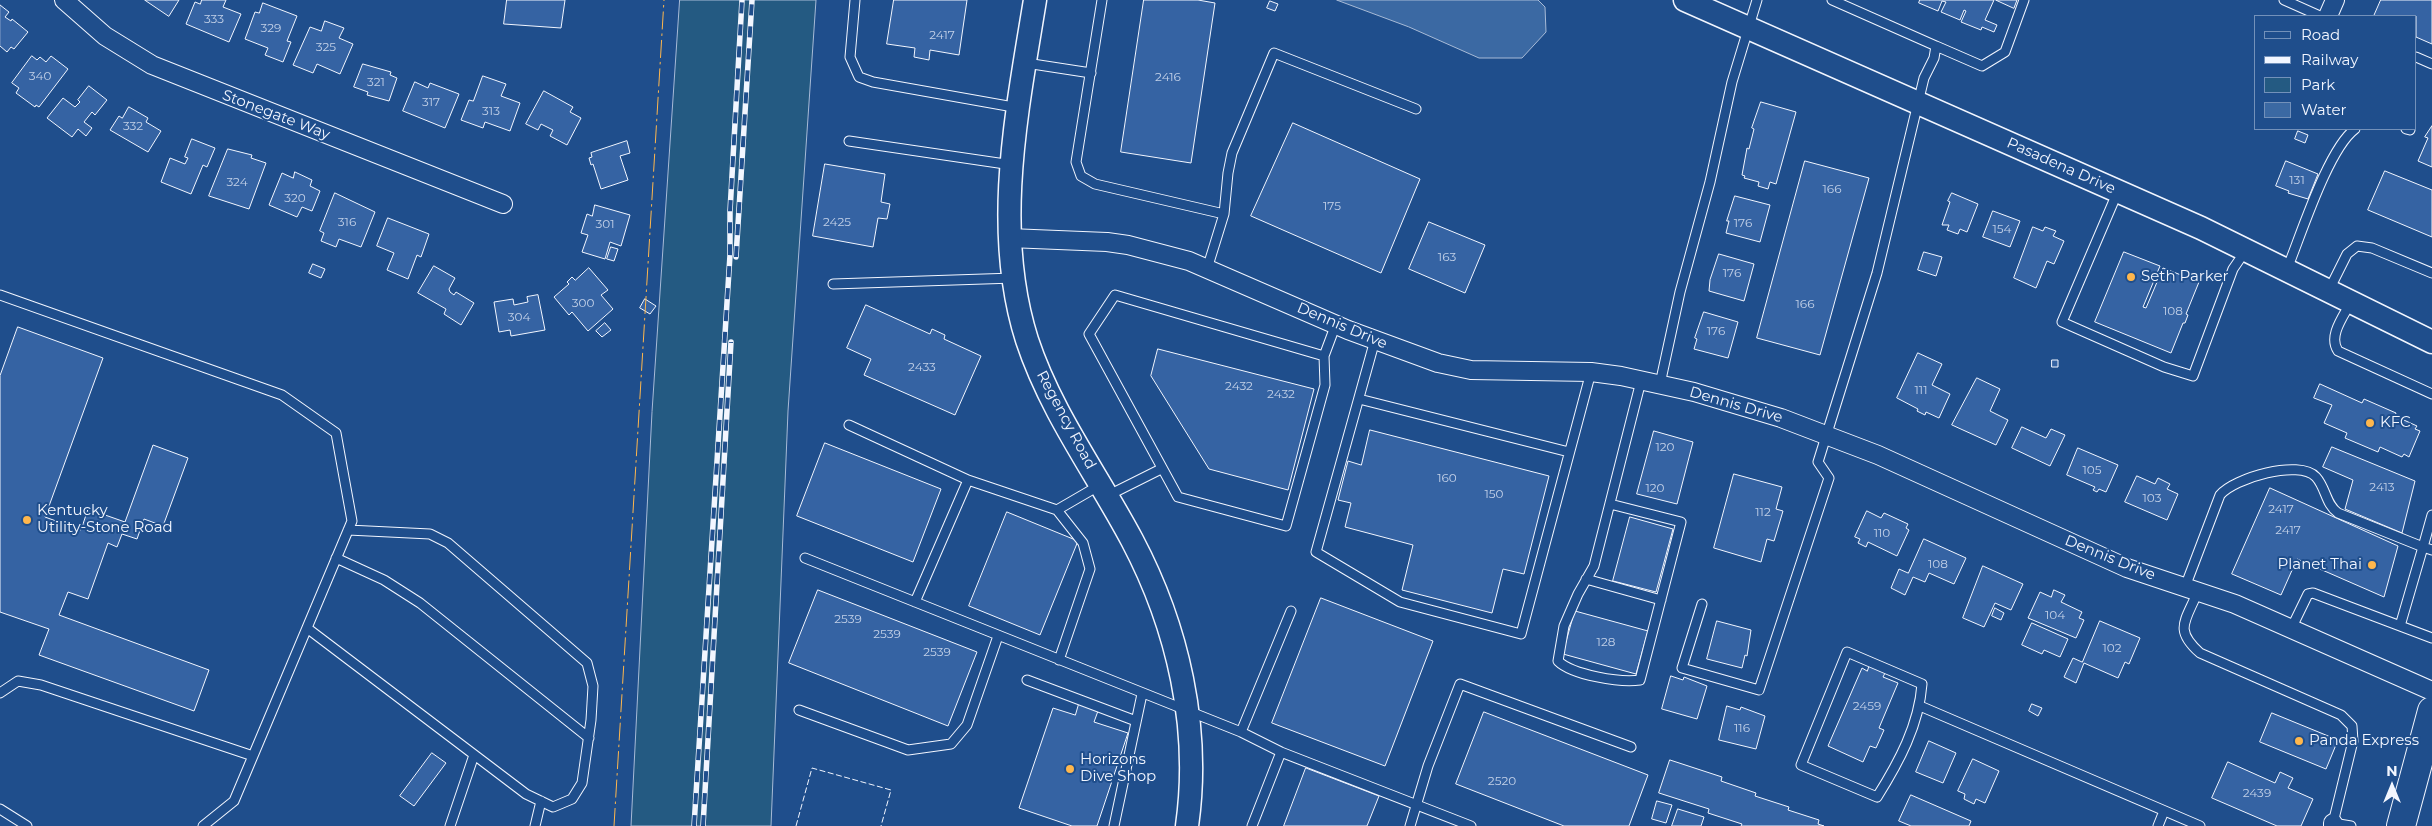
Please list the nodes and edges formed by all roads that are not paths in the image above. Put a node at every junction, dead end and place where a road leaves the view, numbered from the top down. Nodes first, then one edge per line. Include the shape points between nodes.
1 (64, 0) edge
2 (854, 0) edge
3 (1035, 0) edge
4 (1102, 0) edge
5 (1685, 0) edge
6 (1757, 0) edge
7 (1832, 0) edge
8 (2024, 0) edge
9 (2284, 0) edge
10 (2335, 0) edge
11 (2318, 15) edge
12 (2328, 15) edge
13 (1749, 29) junction
14 (1936, 46) junction
15 (2417, 57) edge
16 (1026, 62) junction
17 (2432, 64) edge
18 (1091, 73) junction
19 (1919, 104) junction
20 (1019, 108) junction
21 (1416, 110) dead end
22 (2354, 130) edge
23 (849, 141) dead end
24 (1012, 165) junction
25 (2118, 191) junction
26 (502, 204) dead end
27 (1224, 214) junction
28 (1009, 238) junction
29 (2246, 250) junction
30 (1208, 269) junction
31 (2287, 269) junction
32 (2432, 274) edge
33 (1014, 278) junction
34 (833, 284) dead end
35 (2328, 290) junction
36 (0, 295) edge
37 (2351, 301) junction
38 (1336, 324) junction
39 (1375, 340) junction
40 (2432, 342) edge
41 (1324, 356) junction
42 (1590, 372) junction
43 (1641, 381) junction
44 (1660, 384) junction
45 (2432, 394) edge
46 (1359, 399) junction
47 (849, 425) dead end
48 (1826, 434) junction
49 (1569, 452) junction
50 (1160, 469) junction
51 (968, 480) junction
52 (1104, 491) junction
53 (1610, 504) junction
54 (1057, 510) junction
55 (2432, 515) edge
56 (348, 530) junction
57 (2428, 548) edge
58 (336, 558) junction
59 (805, 558) dead end
60 (1586, 579) junction
61 (2191, 589) junction
62 (1661, 600) junction
63 (915, 602) junction
64 (1702, 604) dead end
65 (1291, 611) dead end
66 (2400, 626) junction
67 (307, 628) junction
68 (2291, 629) junction
69 (998, 636) junction
70 (2432, 638) edge
71 (1059, 660) junction
72 (1027, 680) dead end
73 (2432, 691) edge
74 (0, 693) edge
75 (1142, 694) junction
76 (1920, 706) junction
77 (799, 710) dead end
78 (2432, 711) edge
79 (1188, 712) junction
80 (1136, 721) junction
81 (1241, 732) junction
82 (588, 738) junction
83 (1631, 747) dead end
84 (1281, 752) junction
85 (474, 755) junction
86 (254, 756) junction
87 (541, 801) junction
88 (1416, 804) junction
89 (0, 809) edge
90 (2164, 811) junction
91 (2333, 824) edge
92 (27, 826) edge
93 (203, 826) edge
94 (450, 826) edge
95 (536, 826) edge
96 (1114, 826) edge
97 (1187, 826) edge
98 (1252, 826) edge
99 (1410, 826) edge
100 (1471, 826) edge
101 (2158, 826) edge
102 (2200, 826) edge
103 (2351, 826) edge
104 (2401, 826) edge

1 - 26 street, Stonegate Way via 105,36 152,65
2 - 20 lane via 850,57 859,77
3 - 16 street, Regency Road
4 - 18 lane
5 - 13 street, Pasadena Drive
6 - 13 lane
7 - 14 lane
8 - 14 lane via 2005,52 1982,66
9 - 11 lane
10 - 12 street
13 - 19 street, Pasadena Drive
13 - 44 lane via 1732,82
14 - 19 lane via 1924,78
15 - 17 lane
16 - 18 lane
16 - 20 street, Regency Road
18 - 27 lane via 1076,162 1081,176 1096,184
19 - 25 street, Pasadena Drive
19 - 48 lane via 1877,273
20 - 24 street, Regency Road
21 - 27 lane via 1274,53 1232,153
22 - 31 lane via 2341,141
23 - 24 lane
24 - 28 street, Regency Road
25 - 29 street, Pasadena Drive
25 - 29 lane via 2062,322 2164,367 2193,376 2233,269
27 - 30 lane
28 - 30 street, Dennis Drive via 1128,245
28 - 33 street, Regency Road
29 - 31 street, Pasadena Drive
30 - 38 street, Dennis Drive
31 - 35 street, Pasadena Drive
32 - 35 lane via 2372,248 2357,246 2347,254
33 - 34 lane
33 - 52 street, Regency Road via 1027,339 1044,383
35 - 37 street, Pasadena Drive
36 - 56 lane via 282,395 336,433 352,521
37 - 40 street, Pasadena Drive
37 - 45 lane via 2334,337 2333,344 2338,351
38 - 39 street, Dennis Drive
38 - 41 lane
39 - 42 street, Dennis Drive via 1438,363 1471,370
39 - 46 lane
41 - 50 lane via 1325,385 1286,526 1178,497
41 - 50 lane via 1116,295 1089,334
42 - 43 street, Dennis Drive
42 - 49 lane
43 - 44 street, Dennis Drive
43 - 53 lane
44 - 48 street, Dennis Drive
46 - 49 lane
46 - 49 lane via 1316,552 1400,602 1521,634
47 - 51 lane
48 - 61 street, Dennis Drive via 2127,568
48 - 64 lane via 1818,462 1829,478 1759,690 1682,668
50 - 52 lane
51 - 54 lane
51 - 63 lane
52 - 54 lane
52 - 79 street, Regency Road via 1132,540 1162,606 1182,674
53 - 60 lane via 1594,566
53 - 62 lane via 1681,522
54 - 71 lane via 1082,543 1090,569
55 - 57 lane
56 - 58 lane
56 - 82 lane via 430,534 448,543 572,647 587,662 593,686
57 - 61 lane via 2338,513 2317,478 2305,471 2292,469 2248,478 2226,488 2220,495
57 - 66 lane
58 - 67 lane
58 - 82 lane via 384,580 420,603
59 - 63 lane
60 - 62 lane
60 - 62 lane via 1564,626 1558,660 1569,669 1627,682 1640,680
61 - 68 street, Dennis Drive
61 - 91 lane via 2183,629 2187,640 2200,652 2341,715 2352,726 2353,742
63 - 69 lane
65 - 81 lane
66 - 68 lane via 2313,593 2308,594
66 - 70 lane
67 - 85 lane
67 - 86 lane
68 - 73 street, Dennis Drive
69 - 71 lane
69 - 77 lane via 966,724 951,744 908,750
71 - 75 lane
72 - 80 lane
74 - 86 lane via 18,681 41,685
75 - 79 lane
75 - 80 lane
76 - 76 lane via 1897,764 1877,797 1801,765 1847,652 1922,684
76 - 90 lane
78 - 104 main road
79 - 81 lane
79 - 97 street, Regency Road via 1190,789
80 - 96 lane
81 - 84 lane
82 - 87 lane via 582,783 572,799 554,807
83 - 88 lane via 1460,684
84 - 88 lane
84 - 98 lane
85 - 87 lane via 526,794
85 - 94 lane
86 - 93 lane via 234,801
87 - 95 lane
88 - 99 lane
88 - 100 lane
89 - 92 lane
90 - 101 lane
90 - 102 lane
91 - 103 lane

